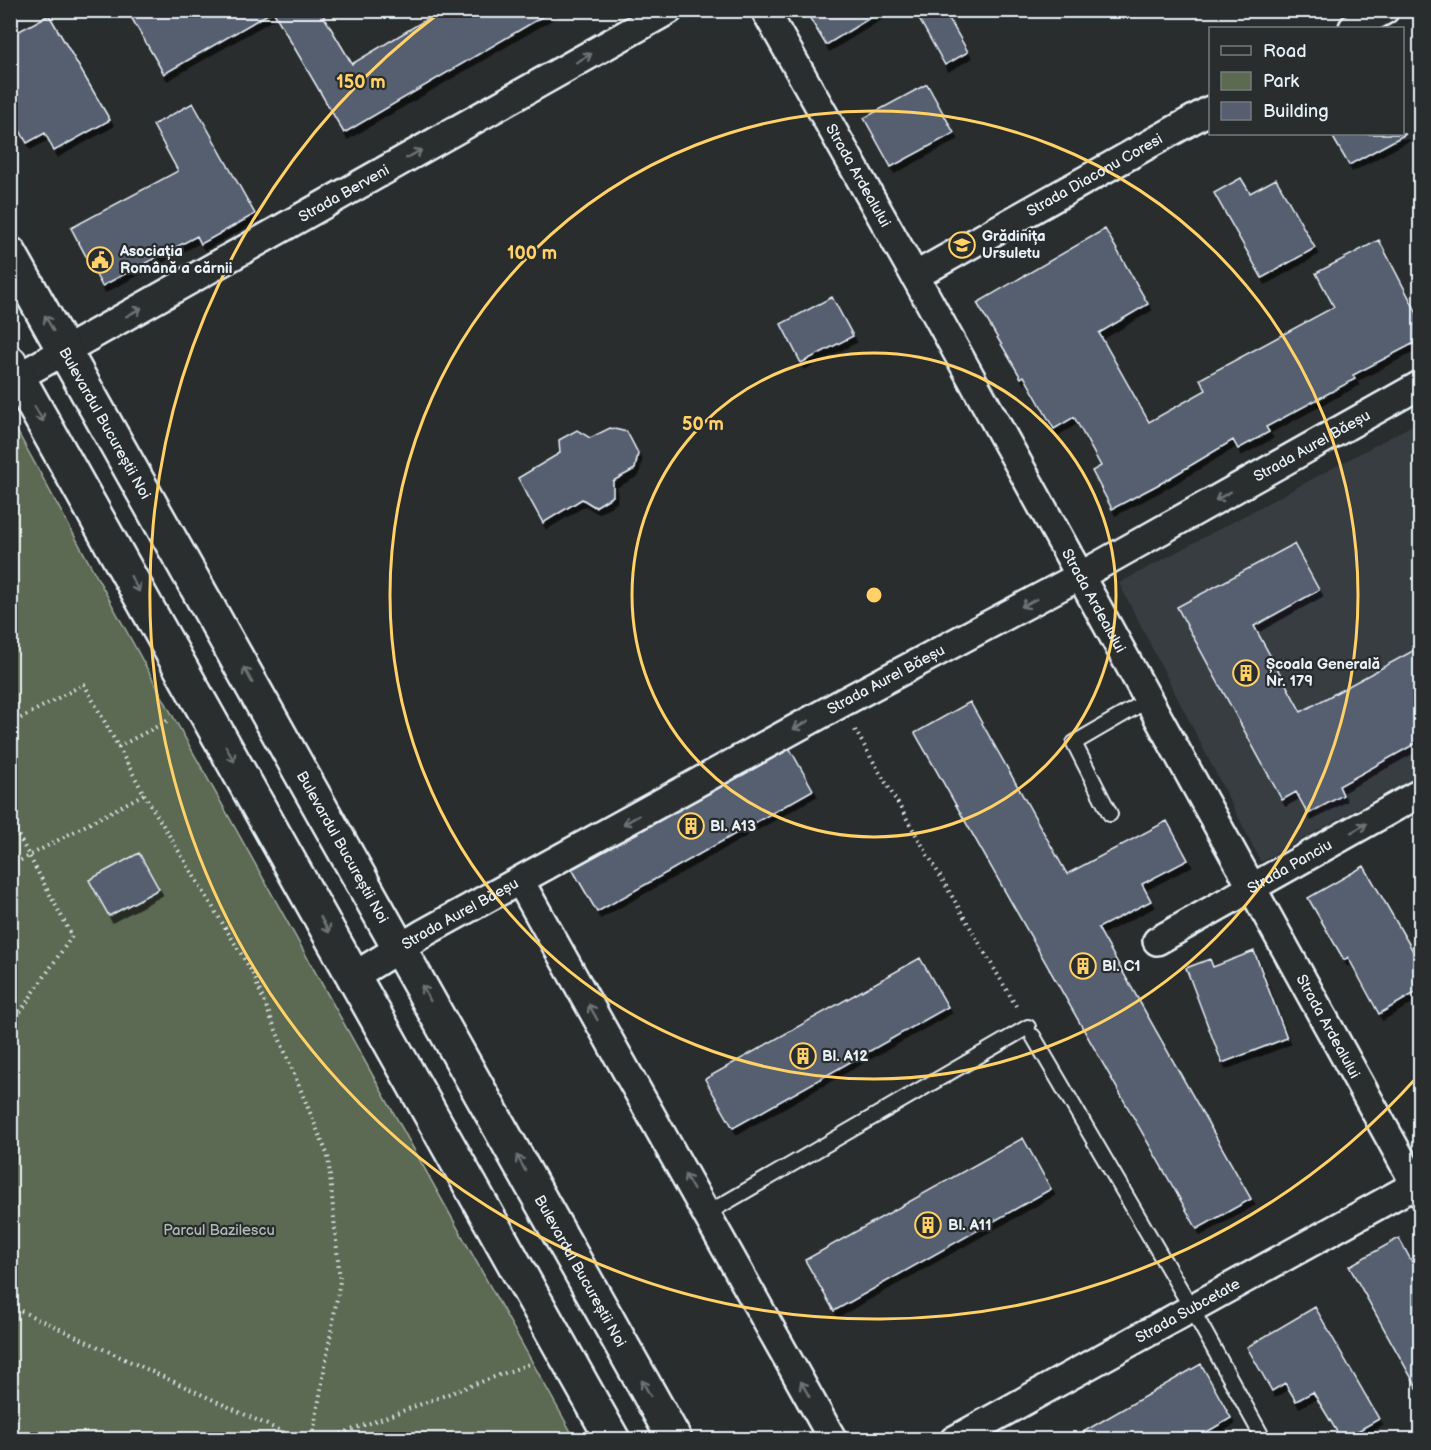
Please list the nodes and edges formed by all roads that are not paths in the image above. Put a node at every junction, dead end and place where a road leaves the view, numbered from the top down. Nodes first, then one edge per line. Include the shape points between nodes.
1 (669, 10) edge
2 (765, 10) edge
3 (1385, 10) edge
4 (1355, 27) edge
5 (1209, 111) edge
6 (10, 254) edge
7 (915, 276) junction
8 (65, 351) junction
9 (14, 370) edge
10 (1420, 386) edge
11 (1080, 576) junction
12 (1148, 700) junction
13 (1420, 793) edge
14 (1110, 814) dead end
15 (520, 881) junction
16 (1252, 886) junction
17 (1156, 941) dead end
18 (400, 946) junction
19 (354, 976) junction
20 (1419, 1187) edge
21 (706, 1214) junction
22 (1192, 1309) junction
23 (613, 1440) edge
24 (675, 1440) edge
25 (833, 1440) edge
26 (954, 1440) edge
27 (1264, 1440) edge

8 -> 1 street, Strada Berveni
2 - 7 street, Strada Ardealului
3 - 4 street
5 - 7 street, Strada Diaconu Coresi
8 -> 6 main road, Bulevardul Bucureștii Noi
7 - 11 street, Strada Ardealului
8 - 9 street, Strada Berveni
18 -> 8 main road, Bulevardul Bucureștii Noi
9 -> 19 main road
10 -> 11 street, Strada Aurel Băeșu
11 - 12 street, Strada Ardealului
11 -> 15 street, Strada Aurel Băeșu
12 - 14 lane via 1074,743
12 - 16 street, Strada Ardealului
16 -> 13 street, Strada Panciu
15 - 18 street, Strada Aurel Băeșu
21 -> 15 street
16 - 17 street, Strada Panciu
16 - 20 street, Strada Ardealului
18 - 19 street, Strada Aurel Băeșu
24 -> 18 main road, Bulevardul Bucureștii Noi
19 - 23 main road
20 - 22 street, Strada Subcetate
21 - 22 lane via 1031,1031
25 -> 21 street
22 - 26 street, Strada Subcetate
22 - 27 lane

